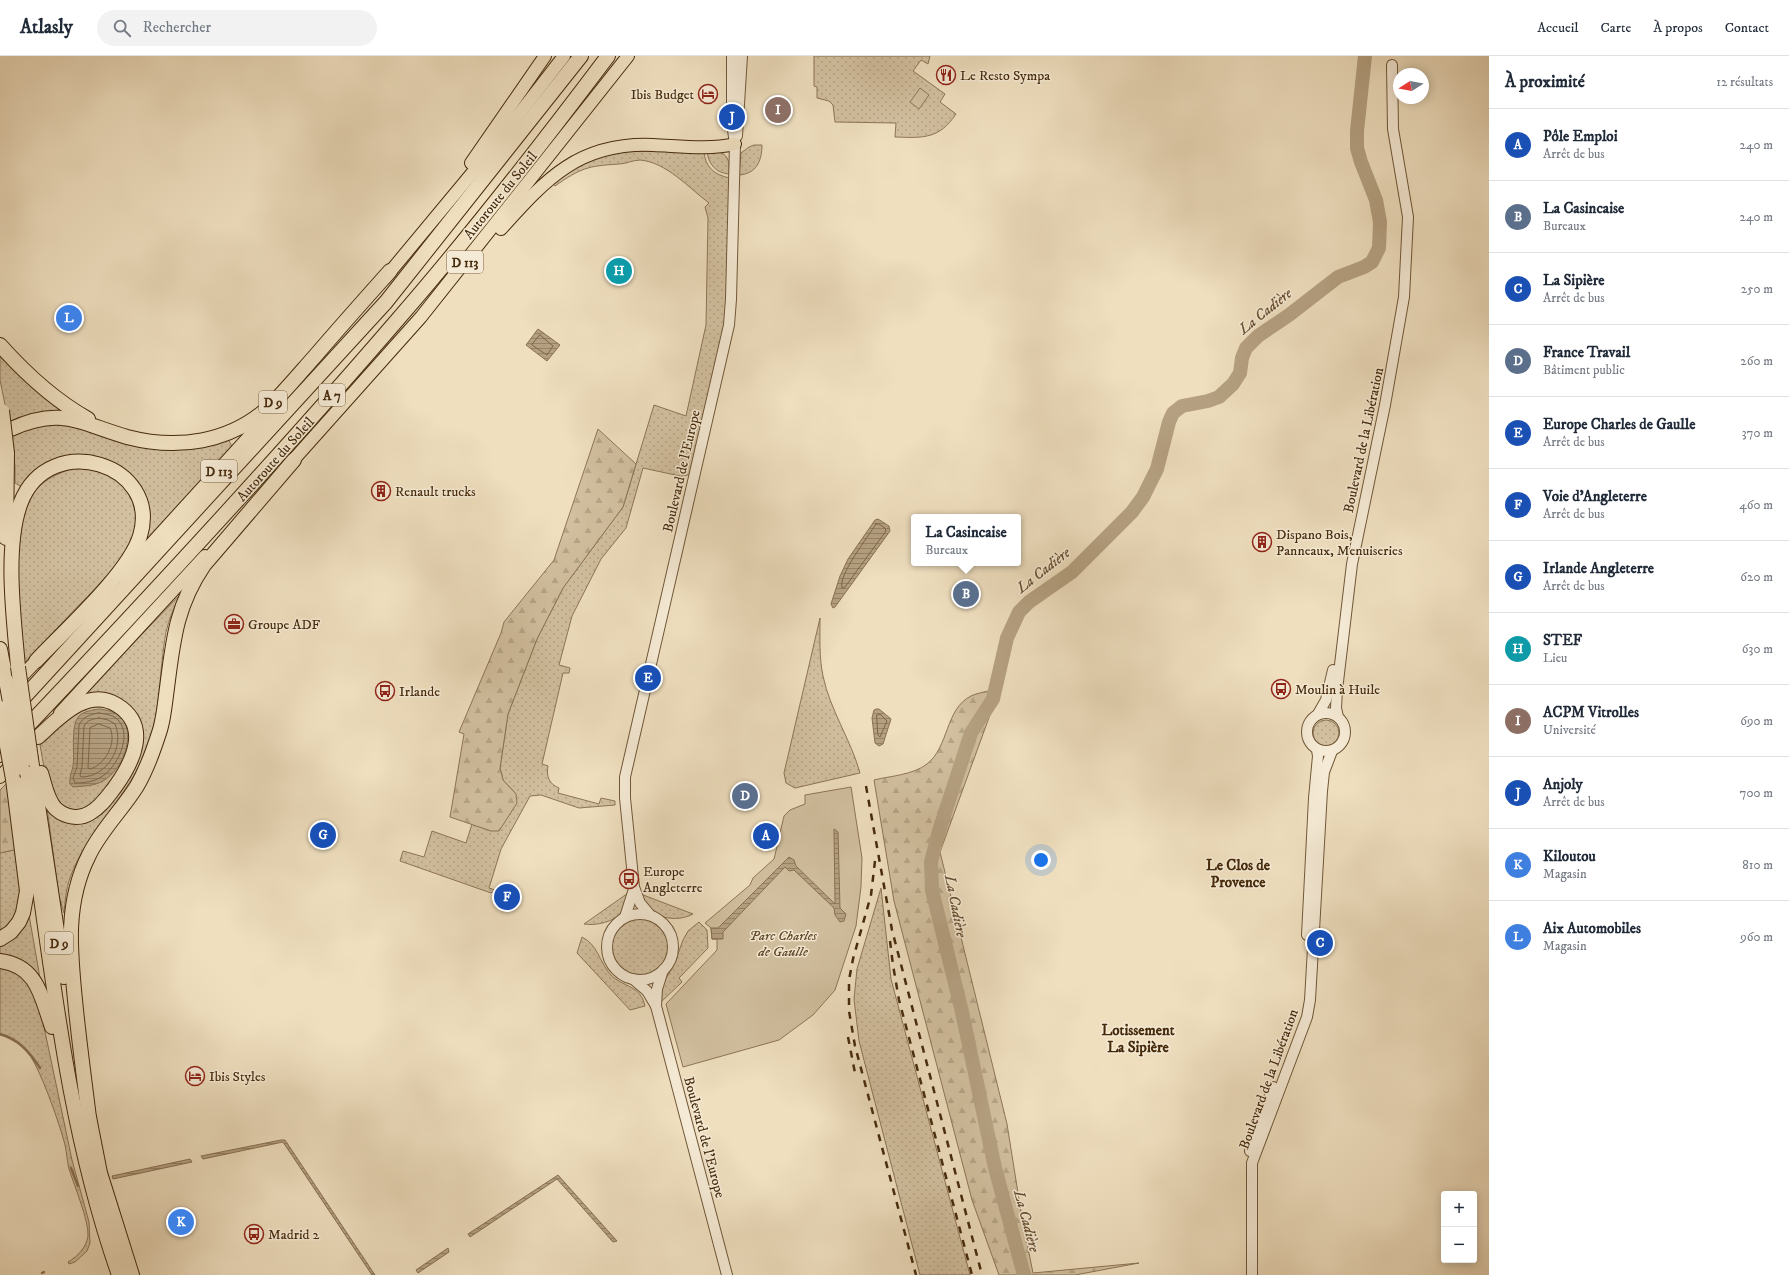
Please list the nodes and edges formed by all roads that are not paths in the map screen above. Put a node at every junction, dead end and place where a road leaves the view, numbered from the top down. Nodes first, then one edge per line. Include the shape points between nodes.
1 (545, 56) edge
2 (564, 56) edge
3 (581, 56) edge
4 (608, 56) edge
5 (628, 56) edge
6 (732, 56) edge
7 (742, 56) edge
8 (1392, 61) edge
9 (735, 144) junction
10 (412, 245) junction
11 (390, 271) junction
12 (421, 317) junction
13 (0, 345) edge
14 (1, 406) edge
15 (10, 429) dead end
16 (111, 431) junction
17 (294, 460) junction
18 (1342, 637) junction
19 (0, 649) edge
20 (36, 660) junction
21 (17, 669) junction
22 (0, 699) edge
23 (0, 708) edge
24 (1318, 714) junction
25 (1338, 717) junction
26 (0, 722) edge
27 (38, 736) junction
28 (1317, 750) junction
29 (1332, 751) junction
30 (0, 756) edge
31 (20, 767) edge
32 (634, 887) junction
33 (650, 915) junction
34 (625, 917) junction
35 (0, 939) edge
36 (0, 961) edge
37 (663, 970) junction
38 (634, 979) junction
39 (656, 1006) junction
40 (65, 1062) junction
41 (90, 1126) junction
42 (119, 1275) edge
43 (132, 1275) edge
44 (727, 1275) edge
45 (1247, 1275) edge
46 (1252, 1275) edge

1 - 10 main road
2 - 10 main road, D 113 via 488,154
3 - 26 highway, Autoroute du Soleil / A 7 via 386,302
4 - 30 highway, Autoroute du Soleil / A 7 via 539,147 401,316 270,466
5 - 12 main road, D 113
6 - 9 street, Boulevard de l'Europe via 732,122
7 - 9 street via 739,125
8 - 18 street, Boulevard de la Libération via 1393,129 1408,217 1404,298 1352,564
9 - 12 main road via 716,147 624,145 592,154 565,166 529,198
9 - 32 street, Boulevard de l'Europe via 731,299 726,340 625,777
10 - 11 main road, D 113
11 - 16 highway, D 9 via 268,408 240,427 218,437 178,443 142,440
11 - 20 main road, D 113 via 224,464 137,560
12 - 17 main road, D 113
13 - 16 highway, D 9 via 28,374 58,399
14 - 21 highway, D 9, bridge via 7,453 8,618
15 - 16 highway, D 9 via 36,420 60,418 81,421
17 - 27 main road, D 113
17 - 41 highway via 204,565 192,583 177,621 162,724 156,741 137,785 89,854 76,886 70,921 70,951
18 - 24 street, Boulevard de la Libération via 1326,700
18 - 25 street, Boulevard de la Libération via 1336,708
19 - 31 highway, D 9, bridge
20 - 21 highway via 125,564 140,535 142,512 137,495 123,476 109,467 79,460 54,467 34,481 22,500 16,518 13,564
20 - 22 main road, D 113
21 - 31 highway, D 9, bridge via 24,717
23 - 31 highway, D 9, bridge
24 - 25 street via 1328,713
24 - 28 street, Boulevard de la Libération via 1309,723 1306,733 1309,742
25 - 29 street, Boulevard de la Libération via 1344,724 1345,735 1341,745
27 - 31 main road, D 113
27 - 31 highway, D 9 via 78,704 104,700 116,704 129,715 136,732 136,744 124,774 108,796 100,806 82,817 63,814
28 - 29 street
28 - 45 street, Boulevard de la Libération via 1304,997 1301,1015 1256,1129 1247,1162
29 - 46 street, Boulevard de la Libération via 1324,772 1307,1017 1252,1162
31 - 35 highway via 26,896 19,922 11,932
31 - 40 highway, D 9
31 - 41 highway, D 9
32 - 33 street, Boulevard de l'Europe via 640,903
32 - 34 street, Boulevard de l'Europe
33 - 34 street
33 - 37 street, Boulevard de l'Europe via 663,924 670,933 672,954
34 - 38 street, Boulevard de l'Europe via 611,931 607,950 616,969
36 - 40 highway, D 9 via 19,966 33,978
37 - 38 street via 654,976
37 - 39 street, Boulevard de l'Europe via 656,989
38 - 39 street, Boulevard de l'Europe via 647,991
39 - 44 street, Boulevard de l'Europe
40 - 42 highway, D 9 via 87,1169
41 - 43 highway, D 9 via 100,1173

